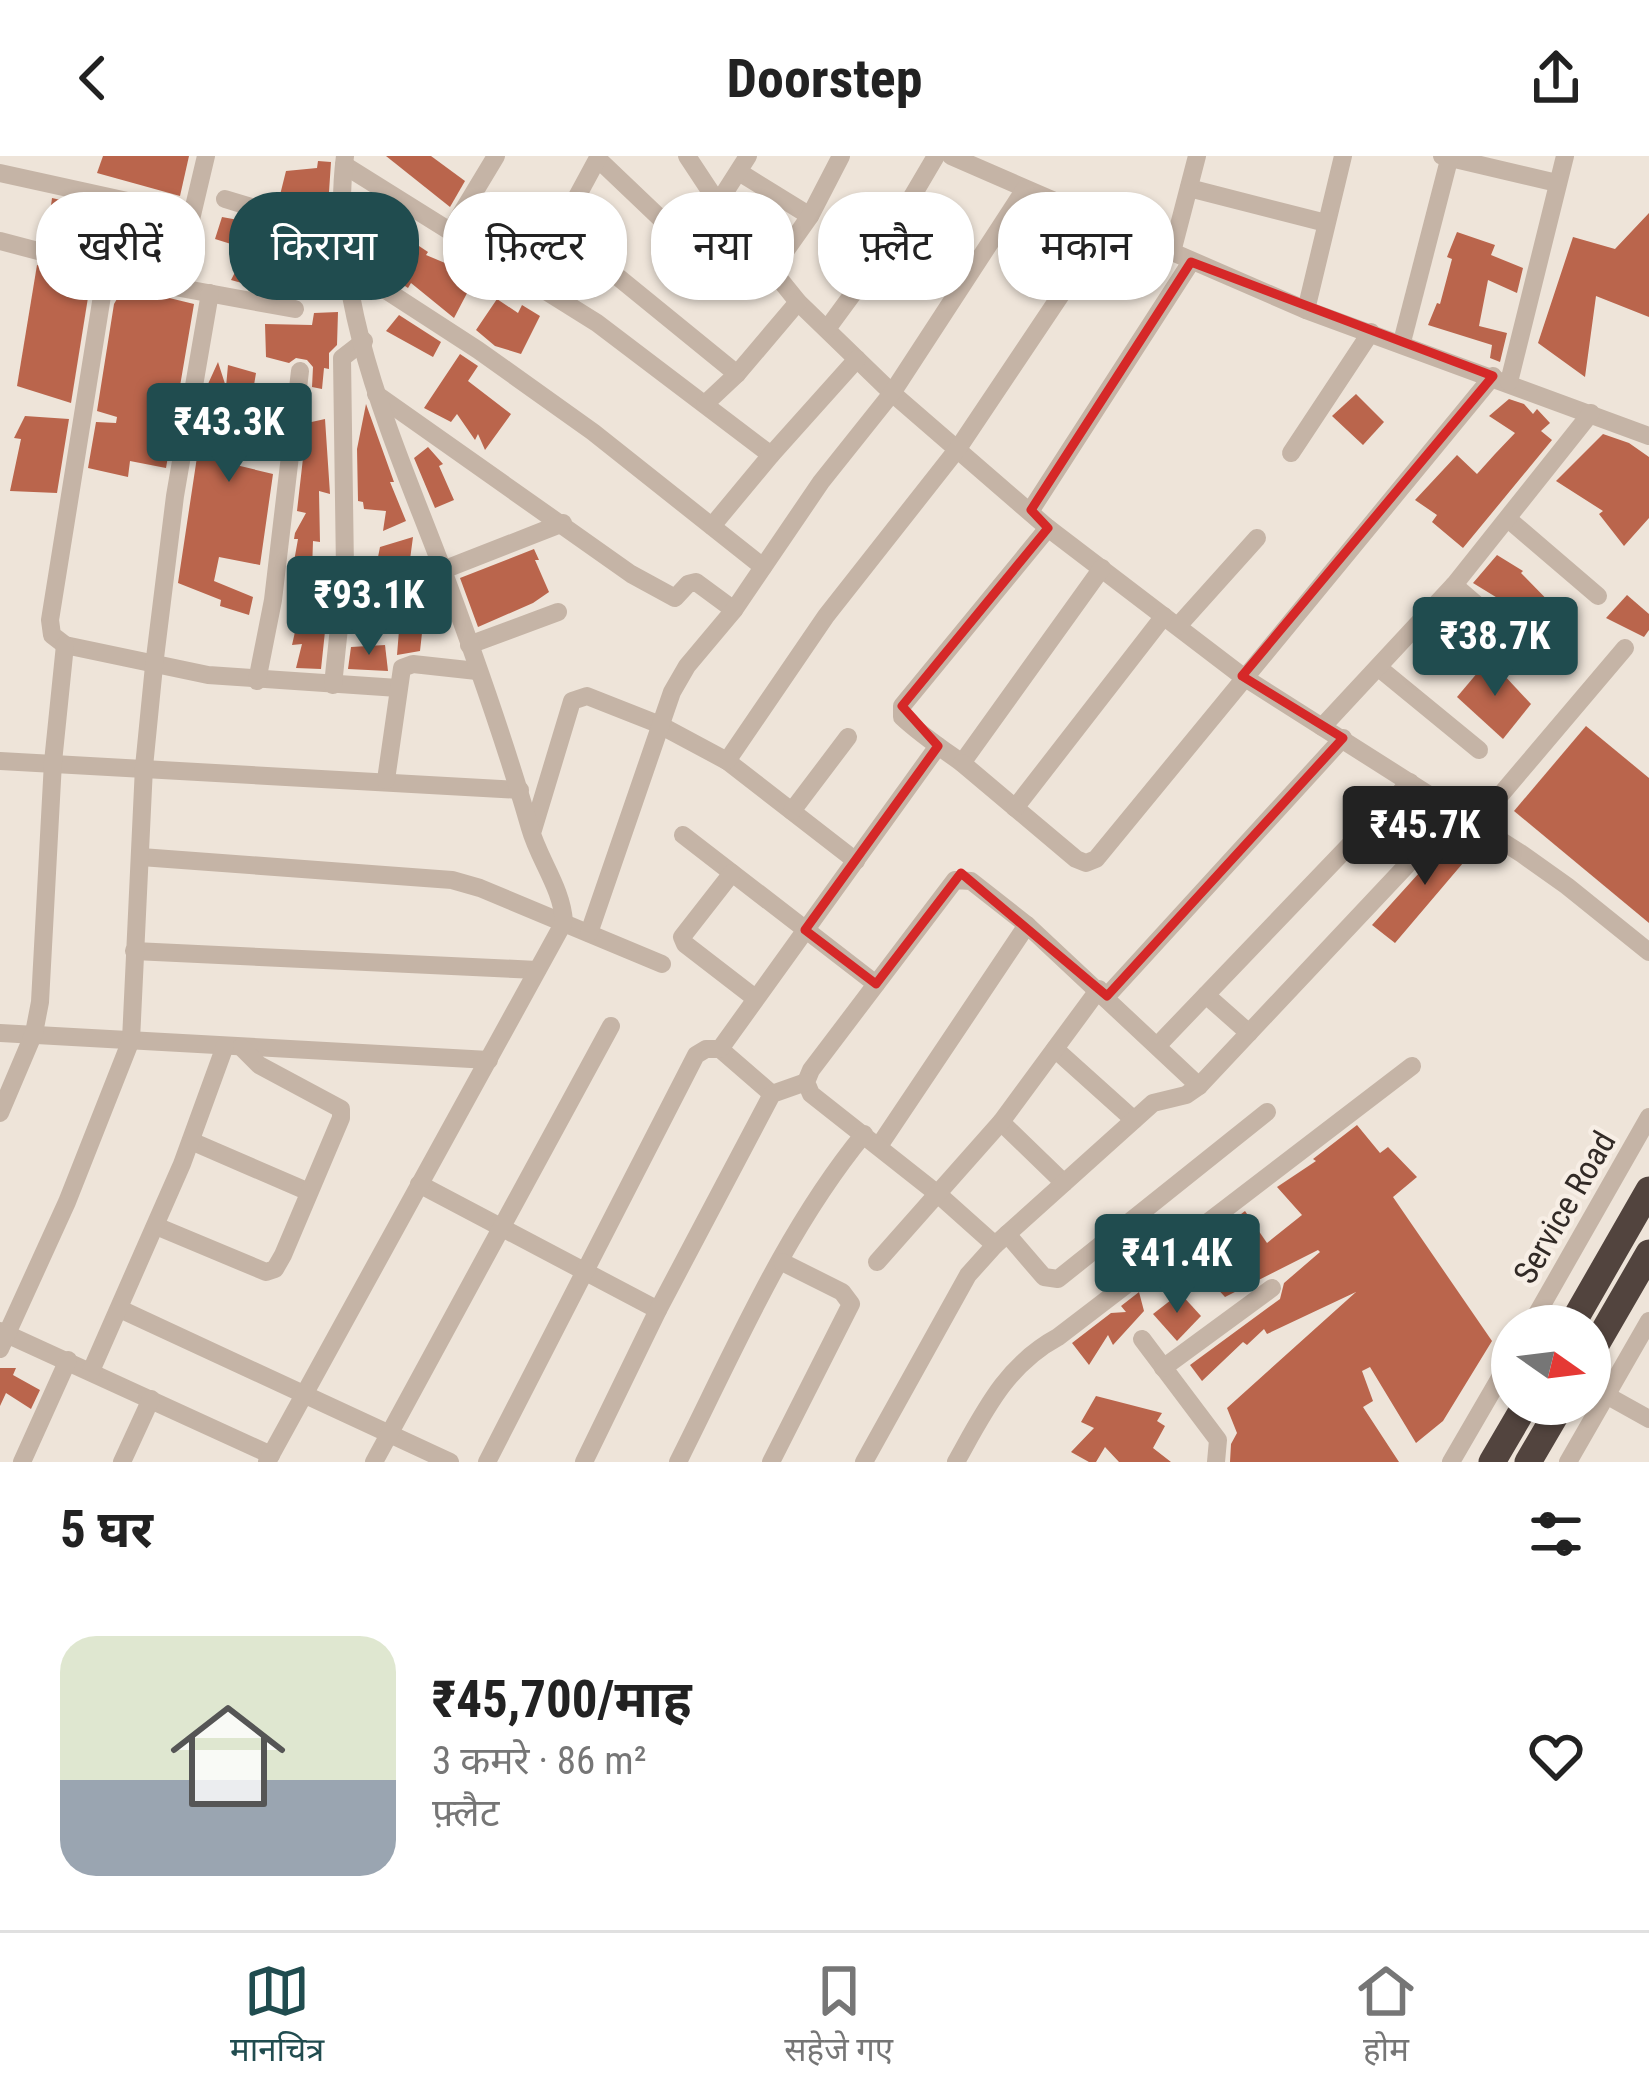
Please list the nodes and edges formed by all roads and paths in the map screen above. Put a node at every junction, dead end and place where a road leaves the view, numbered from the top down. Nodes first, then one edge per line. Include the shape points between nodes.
1 (206, 156) edge
2 (687, 156) edge
3 (841, 156) edge
4 (936, 156) edge
5 (1197, 156) edge
6 (1342, 156) edge
7 (1564, 156) edge
8 (493, 157) edge
9 (598, 157) edge
10 (1448, 157) edge
11 (964, 159) edge
12 (345, 160) edge
13 (744, 164) edge
14 (0, 173) edge
15 (1557, 183) junction
16 (1189, 188) junction
17 (1025, 189) junction
18 (86, 192) edge
19 (196, 192) edge
20 (343, 192) edge
21 (473, 192) edge
22 (580, 192) edge
23 (711, 192) edge
24 (725, 192) edge
25 (1032, 192) edge
26 (225, 199) dead end
27 (229, 200) edge
28 (651, 209) edge
29 (810, 216) junction
30 (1326, 223) junction
31 (443, 224) edge
32 (794, 235) edge
33 (0, 241) edge
34 (1174, 244) edge
35 (36, 251) edge
36 (1174, 253) edge
37 (1191, 262) junction
38 (627, 284) edge
39 (205, 292) edge
40 (210, 293) junction
41 (794, 297) edge
42 (101, 300) edge
43 (355, 300) edge
44 (399, 300) edge
45 (563, 300) edge
46 (1058, 300) edge
47 (798, 302) junction
48 (295, 309) dead end
49 (1306, 310) junction
50 (827, 329) junction
51 (1372, 332) junction
52 (364, 341) junction
53 (1402, 342) junction
54 (857, 359) junction
55 (300, 370) dead end
56 (737, 374) junction
57 (1501, 379) junction
58 (892, 393) junction
59 (376, 394) junction
60 (705, 404) junction
61 (1591, 413) junction
62 (1649, 436) edge
63 (959, 448) junction
64 (1291, 453) dead end
65 (771, 455) junction
66 (1030, 510) junction
67 (1508, 519) junction
68 (563, 524) junction
69 (712, 526) junction
70 (1048, 528) junction
71 (1257, 538) dead end
72 (763, 567) junction
73 (1102, 568) junction
74 (443, 570) junction
75 (1454, 585) junction
76 (1598, 596) dead end
77 (734, 610) junction
78 (558, 612) dead end
79 (1171, 621) junction
80 (64, 645) junction
81 (469, 645) junction
82 (1625, 648) dead end
83 (1543, 662) dead end
84 (154, 667) junction
85 (1379, 668) junction
86 (477, 671) junction
87 (1242, 676) junction
88 (257, 681) junction
89 (333, 685) junction
90 (398, 688) junction
91 (658, 724) junction
92 (1322, 727) junction
93 (848, 736) dead end
94 (1343, 738) junction
95 (938, 746) junction
96 (1478, 750) dead end
97 (0, 761) edge
98 (727, 761) junction
99 (53, 762) junction
100 (962, 763) junction
101 (145, 767) junction
102 (386, 780) junction
103 (1410, 782) junction
104 (520, 790) junction
105 (1015, 808) junction
106 (791, 811) junction
107 (1455, 814) junction
108 (1475, 825) junction
109 (532, 834) junction
110 (683, 835) dead end
111 (141, 856) junction
112 (856, 861) junction
113 (732, 873) junction
114 (564, 922) junction
115 (1027, 925) junction
116 (805, 930) junction
117 (589, 933) junction
118 (134, 951) junction
119 (1649, 952) edge
120 (662, 964) dead end
121 (536, 970) junction
122 (876, 984) junction
123 (1103, 993) junction
124 (1206, 995) junction
125 (755, 998) junction
126 (611, 1026) dead end
127 (0, 1033) edge
128 (34, 1033) junction
129 (1249, 1033) junction
130 (131, 1040) junction
131 (1158, 1045) junction
132 (233, 1046) junction
133 (720, 1049) junction
134 (1055, 1049) junction
135 (488, 1060) junction
136 (1412, 1066) dead end
137 (806, 1082) junction
138 (1199, 1086) junction
139 (772, 1094) junction
140 (1267, 1112) dead end
141 (0, 1113) edge
142 (1649, 1117) edge
143 (1134, 1120) junction
144 (1001, 1122) junction
145 (871, 1140) junction
146 (191, 1141) junction
147 (1064, 1183) junction
148 (419, 1184) junction
149 (1649, 1190) edge
150 (309, 1192) junction
151 (939, 1195) junction
152 (156, 1226) junction
153 (502, 1228) junction
154 (1001, 1239) junction
155 (1649, 1253) edge
156 (782, 1262) junction
157 (877, 1262) dead end
158 (584, 1272) junction
159 (1272, 1288) dead end
160 (1542, 1305) edge
161 (1583, 1305) edge
162 (120, 1309) junction
163 (658, 1310) junction
164 (1611, 1319) edge
165 (1649, 1321) edge
166 (2, 1338) edge
167 (1142, 1340) dead end
168 (68, 1360) junction
169 (1163, 1368) junction
170 (91, 1371) junction
171 (1611, 1386) edge
172 (1491, 1393) edge
173 (302, 1395) junction
174 (1611, 1398) edge
175 (151, 1399) junction
176 (1649, 1419) edge
177 (1514, 1425) edge
178 (1550, 1425) edge
179 (1589, 1425) edge
180 (389, 1435) junction
181 (269, 1458) edge
182 (22, 1462) edge
183 (122, 1462) edge
184 (374, 1462) edge
185 (450, 1462) edge
186 (487, 1462) edge
187 (584, 1462) edge
188 (678, 1462) edge
189 (771, 1462) edge
190 (864, 1462) edge
191 (956, 1462) edge
192 (1216, 1462) edge
193 (1450, 1462) edge
194 (1492, 1462) edge
195 (1528, 1462) edge
196 (1568, 1462) edge

1 - 19 street
2 - 23 street
3 - 29 street
4 - 50 street
5 - 16 street
6 - 30 street
7 - 15 street
8 - 21 street
9 - 22 street
9 - 28 street
10 - 15 street
10 - 53 street
11 - 17 street
12 - 20 street
12 - 31 street
13 - 24 street
13 - 29 street
14 - 18 street
15 - 57 street
16 - 30 street
16 - 34 street
17 - 25 street
17 - 58 street
26 - 27 street
29 - 32 street
30 - 49 street
33 - 35 street
36 - 37 street
37 - 49 street
37 - 66 street
38 - 56 street
39 - 40 street
40 - 48 street
40 - 84 street
41 - 47 street
42 - 80 street via 50,620
43 - 52 street
44 - 69 street via 575,419
45 - 60 street
46 - 63 street
47 - 50 street
47 - 56 street
49 - 51 street
50 - 54 street
51 - 53 street
51 - 64 street
52 - 59 street
52 - 89 street via 342,358 345,570
53 - 57 street
54 - 58 street
54 - 65 street
55 - 88 street
56 - 60 street
57 - 61 street
57 - 87 street
58 - 63 street
58 - 72 street
59 - 68 street
59 - 74 street
60 - 65 street
61 - 62 street
61 - 67 street
63 - 66 street
63 - 98 street via 826,616
65 - 69 street
66 - 70 street
67 - 75 street
67 - 76 street
68 - 74 street
68 - 77 street via 669,597 696,582
69 - 72 street
70 - 73 street
70 - 95 street via 902,706 906,722
71 - 79 street
72 - 77 street
73 - 79 street
73 - 100 street
74 - 81 street
75 - 83 street
75 - 85 street
77 - 91 street via 687,666
78 - 81 street
79 - 87 street
79 - 105 street
80 - 84 street
80 - 99 street
81 - 86 street
82 - 108 street
84 - 88 street
84 - 101 street
85 - 92 street
85 - 96 street
86 - 90 street via 413,664 402,668
86 - 104 street
87 - 92 street
87 - 105 street via 1096,859 1076,859
88 - 89 street
89 - 90 street
90 - 102 street
91 - 98 street
91 - 109 street via 587,696 572,701
91 - 117 street
92 - 94 street
93 - 106 street
94 - 103 street
94 - 123 street
95 - 100 street
95 - 112 street
97 - 99 street
98 - 106 street
99 - 101 street
99 - 128 street
100 - 105 street
101 - 102 street
101 - 111 street
102 - 104 street
103 - 107 street
103 - 124 street
104 - 109 street
106 - 112 street
107 - 108 street
107 - 129 street
108 - 119 street
109 - 114 street
110 - 113 street
111 - 114 street via 452,880
111 - 118 street
112 - 116 street
113 - 116 street
113 - 125 street via 682,937
114 - 117 street
114 - 121 street
115 - 122 street via 971,881 955,880
115 - 123 street
115 - 145 street
116 - 122 street
116 - 125 street
117 - 120 street
118 - 121 street
118 - 130 street
121 - 135 street
122 - 137 street
123 - 131 street
123 - 134 street
124 - 129 street
124 - 131 street
125 - 133 street
126 - 153 street
127 - 128 street
128 - 130 street
128 - 141 street
129 - 138 street
130 - 132 street
130 - 166 street
131 - 138 street
132 - 135 street
132 - 146 street
132 - 150 street via 340,1109
133 - 139 street
133 - 158 street via 696,1055
134 - 143 street
134 - 144 street
135 - 148 street
136 - 191 street via 1031,1351 1008,1374
137 - 139 street
137 - 145 street
138 - 143 street via 1153,1103
139 - 163 street
140 - 154 street via 1058,1280
142 - 160 street, Service Road
143 - 147 street
144 - 147 street
144 - 151 street
145 - 151 street
145 - 156 street via 829,1176
146 - 150 street
146 - 152 street
147 - 154 street
148 - 153 street
148 - 173 street
149 - 161 highway
150 - 152 street via 271,1272
151 - 154 street
151 - 157 street
152 - 162 street
153 - 158 street
153 - 180 street
154 - 190 street via 944,1314
155 - 164 highway
156 - 188 street
156 - 189 street via 842,1292 850,1304
158 - 163 street
158 - 186 street
159 - 169 street
162 - 170 street
162 - 173 street
163 - 187 street
165 - 171 street
166 - 168 street
167 - 169 street
168 - 170 street
168 - 182 street
169 - 192 street via 1218,1440
170 - 175 street
172 - 193 street
173 - 180 street
173 - 181 street
174 - 176 street
175 - 181 street
175 - 183 street
177 - 194 highway
178 - 195 highway
179 - 196 street
180 - 184 street
180 - 185 street

